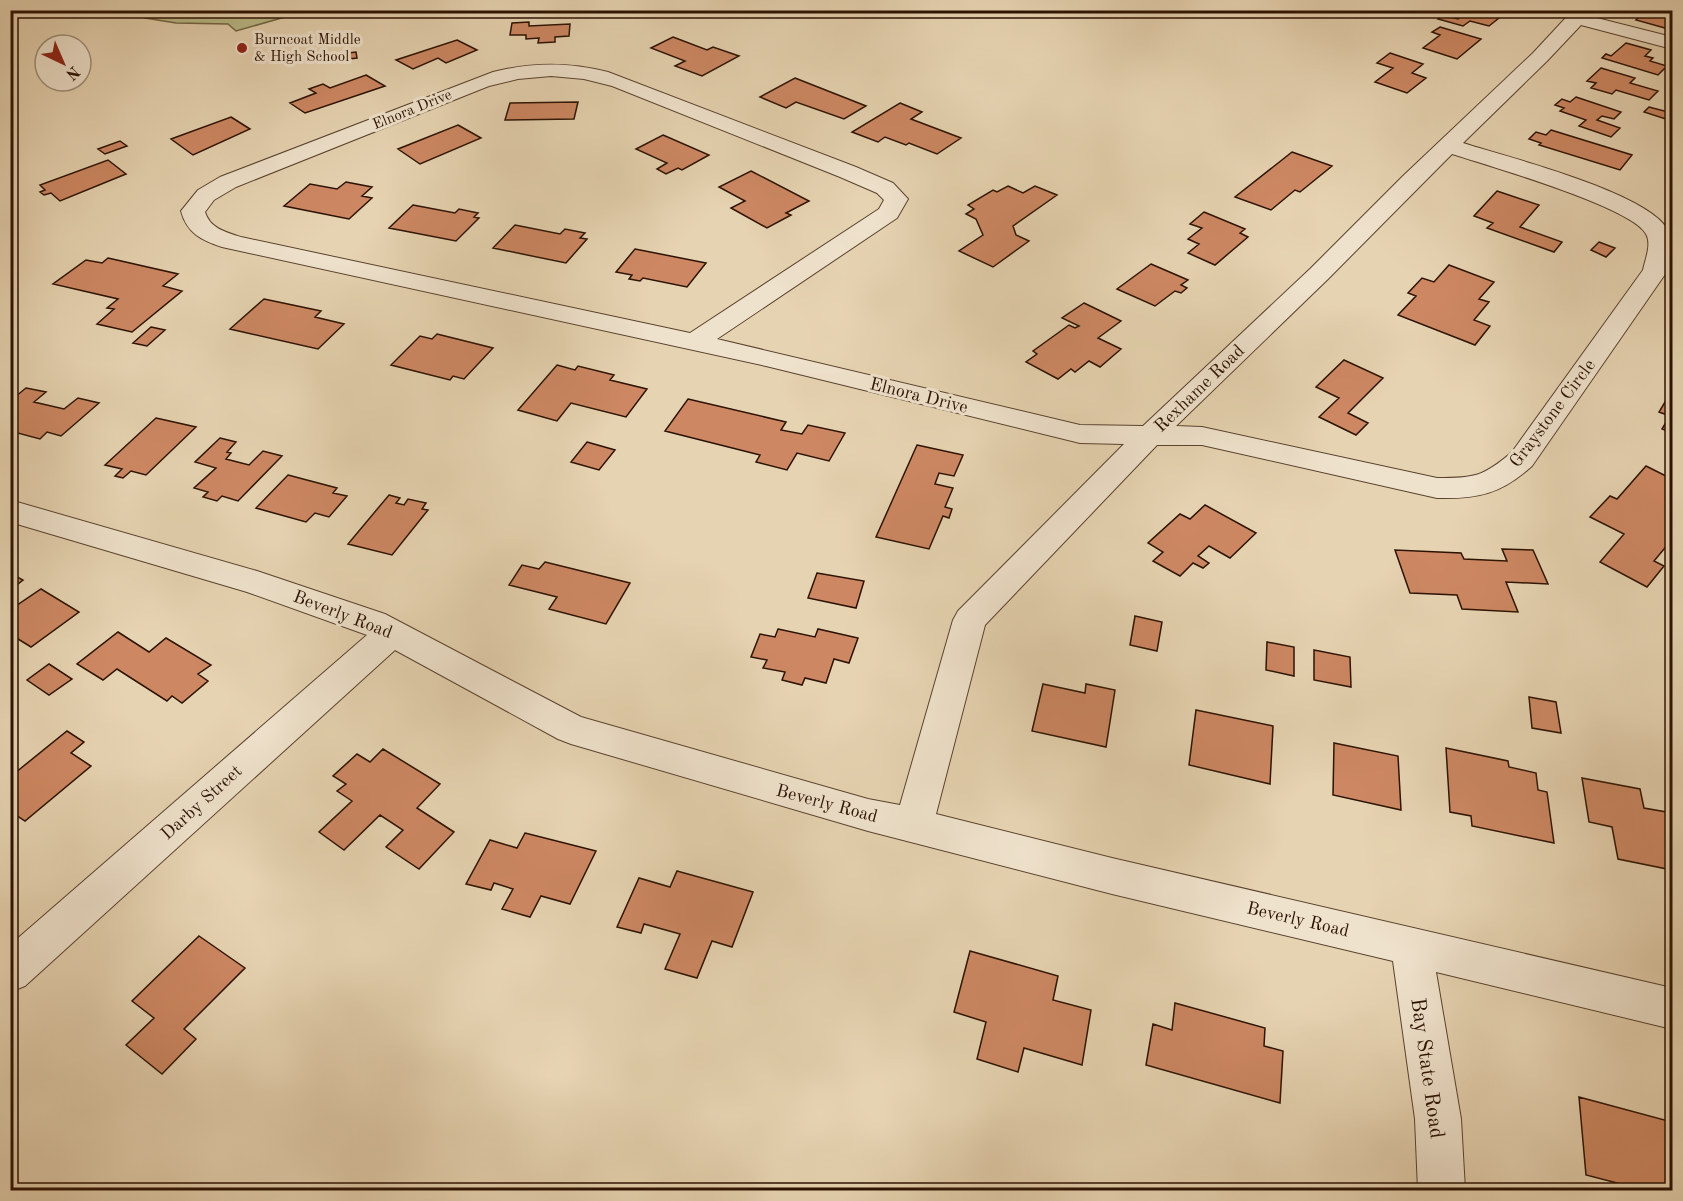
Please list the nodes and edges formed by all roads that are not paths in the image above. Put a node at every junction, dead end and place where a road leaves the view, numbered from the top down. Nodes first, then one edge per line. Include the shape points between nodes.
1 (1580, 14) edge
2 (1672, 44) edge
3 (1448, 146) junction
4 (693, 343) junction
5 (1148, 437) junction
6 (10, 511) edge
7 (393, 632) junction
8 (914, 825) junction
9 (1410, 945) junction
10 (10, 972) edge
11 (1672, 1008) edge
12 (1442, 1191) edge

1 - 2 street
1 - 3 street, Rexhame Road
3 - 5 street, Rexhame Road
3 - 5 street, Graystone Circle via 1609,199 1656,230 1660,246 1655,270 1522,459 1505,475 1476,489 1437,488 1202,436
4 - 4 street, Elnora Drive via 242,244 215,236 198,225 193,211 206,195 228,182 482,82 508,74 568,69 619,82 848,172 885,188 896,199 889,213
4 - 5 street, Elnora Drive via 1080,434
5 - 8 street, Rexhame Road via 970,620
6 - 7 street, Beverly Road via 257,583
7 - 8 street, Beverly Road via 571,729
7 - 10 street, Darby Street
8 - 9 street, Beverly Road via 1112,876
9 - 11 street, Beverly Road
9 - 12 street, Bay State Road via 1438,1119

